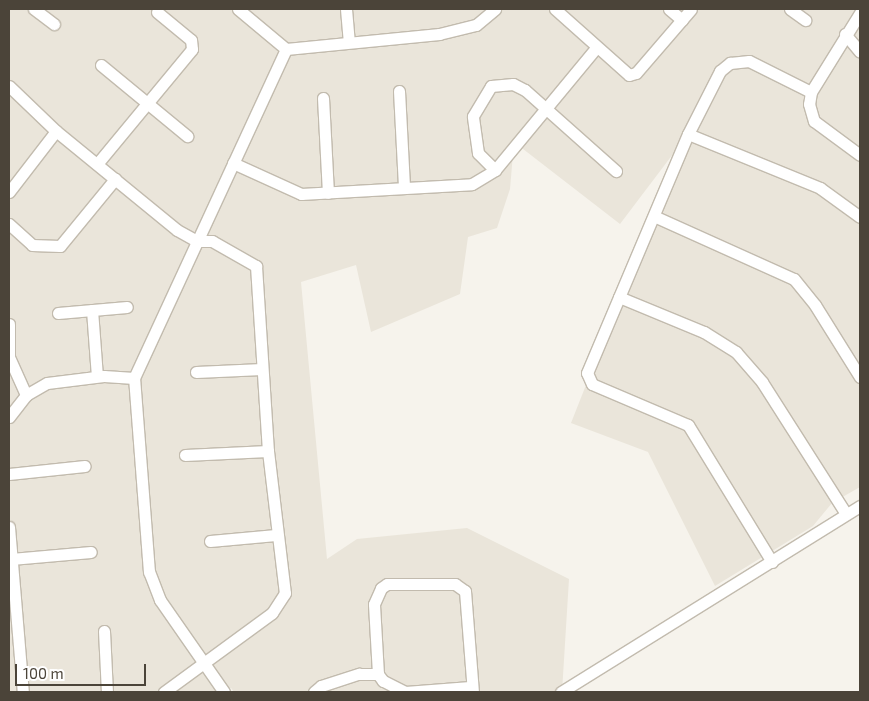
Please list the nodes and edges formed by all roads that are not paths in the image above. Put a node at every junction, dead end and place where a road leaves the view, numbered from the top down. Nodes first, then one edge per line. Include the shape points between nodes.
1 (34, 9) edge
2 (238, 9) edge
3 (346, 9) edge
4 (495, 9) edge
5 (555, 9) edge
6 (670, 9) edge
7 (691, 9) edge
8 (790, 9) edge
9 (157, 12) dead end
10 (860, 13) edge
11 (682, 20) junction
12 (805, 20) dead end
13 (54, 24) dead end
14 (845, 34) junction
15 (349, 42) junction
16 (596, 48) junction
17 (286, 49) junction
18 (860, 52) edge
19 (101, 65) dead end
20 (9, 86) edge
21 (399, 90) dead end
22 (811, 92) junction
23 (323, 98) dead end
24 (147, 101) junction
25 (545, 109) junction
26 (56, 131) junction
27 (688, 134) junction
28 (187, 136) dead end
29 (860, 155) edge
30 (234, 162) junction
31 (97, 164) junction
32 (495, 170) junction
33 (616, 171) dead end
34 (115, 179) junction
35 (404, 187) junction
36 (9, 192) edge
37 (328, 193) junction
38 (656, 216) junction
39 (860, 216) edge
40 (9, 224) edge
41 (196, 241) junction
42 (620, 297) junction
43 (127, 307) dead end
44 (92, 310) junction
45 (58, 312) dead end
46 (9, 324) edge
47 (262, 369) junction
48 (196, 372) dead end
49 (96, 376) junction
50 (860, 377) edge
51 (134, 378) junction
52 (26, 395) junction
53 (9, 417) edge
54 (268, 451) junction
55 (186, 455) dead end
56 (85, 466) dead end
57 (9, 474) edge
58 (860, 506) edge
59 (846, 514) junction
60 (9, 528) edge
61 (276, 535) junction
62 (210, 541) dead end
63 (90, 552) dead end
64 (11, 559) junction
65 (772, 562) junction
66 (104, 631) dead end
67 (203, 664) junction
68 (378, 674) junction
69 (471, 689) edge
70 (22, 692) edge
71 (107, 692) edge
72 (164, 692) edge
73 (224, 692) edge
74 (314, 692) edge
75 (562, 692) edge

1 - 13 street
2 - 17 street
3 - 15 street
4 - 15 street via 476,25 454,30
5 - 16 street
6 - 11 street
7 - 11 street
8 - 12 street
9 - 24 street via 191,40 192,49
10 - 14 street
11 - 16 street via 633,75 623,71
14 - 18 street
14 - 22 street
15 - 17 street
16 - 25 street
17 - 30 street
19 - 24 street
20 - 26 street
21 - 35 street
22 - 27 street via 749,61 730,63 720,71
22 - 29 street via 809,104 814,121
23 - 37 street
24 - 28 street
24 - 31 street
25 - 32 street
25 - 32 street via 519,86 488,88 472,122 480,158
25 - 33 street
26 - 31 street
26 - 36 street
27 - 38 street
27 - 39 street via 820,188
30 - 37 street via 291,192
30 - 41 street
31 - 34 street
32 - 35 street via 472,184
34 - 40 street via 60,246 32,245
34 - 41 street via 177,230
35 - 37 street
38 - 42 street
38 - 50 street via 794,279 816,305
41 - 47 street via 212,241 256,266
41 - 51 street
42 - 59 street via 704,332 736,352 762,382
42 - 65 street via 587,380 688,425
43 - 44 street
44 - 45 street
44 - 49 street
46 - 52 street via 9,357
47 - 48 street
47 - 54 street
49 - 51 street
49 - 52 street via 48,383
51 - 67 street via 149,572 160,600
52 - 53 street
54 - 55 street
54 - 61 street
56 - 57 street
58 - 59 street
59 - 65 street
60 - 64 street
61 - 62 street
61 - 67 street via 285,593 282,602 272,614
63 - 64 street
64 - 70 street
65 - 75 street
66 - 71 street
67 - 72 street
67 - 73 street
68 - 69 street via 392,688 405,692
68 - 69 street via 374,604 381,588 387,584 454,584 465,590 467,597
68 - 74 street via 359,674 321,686

